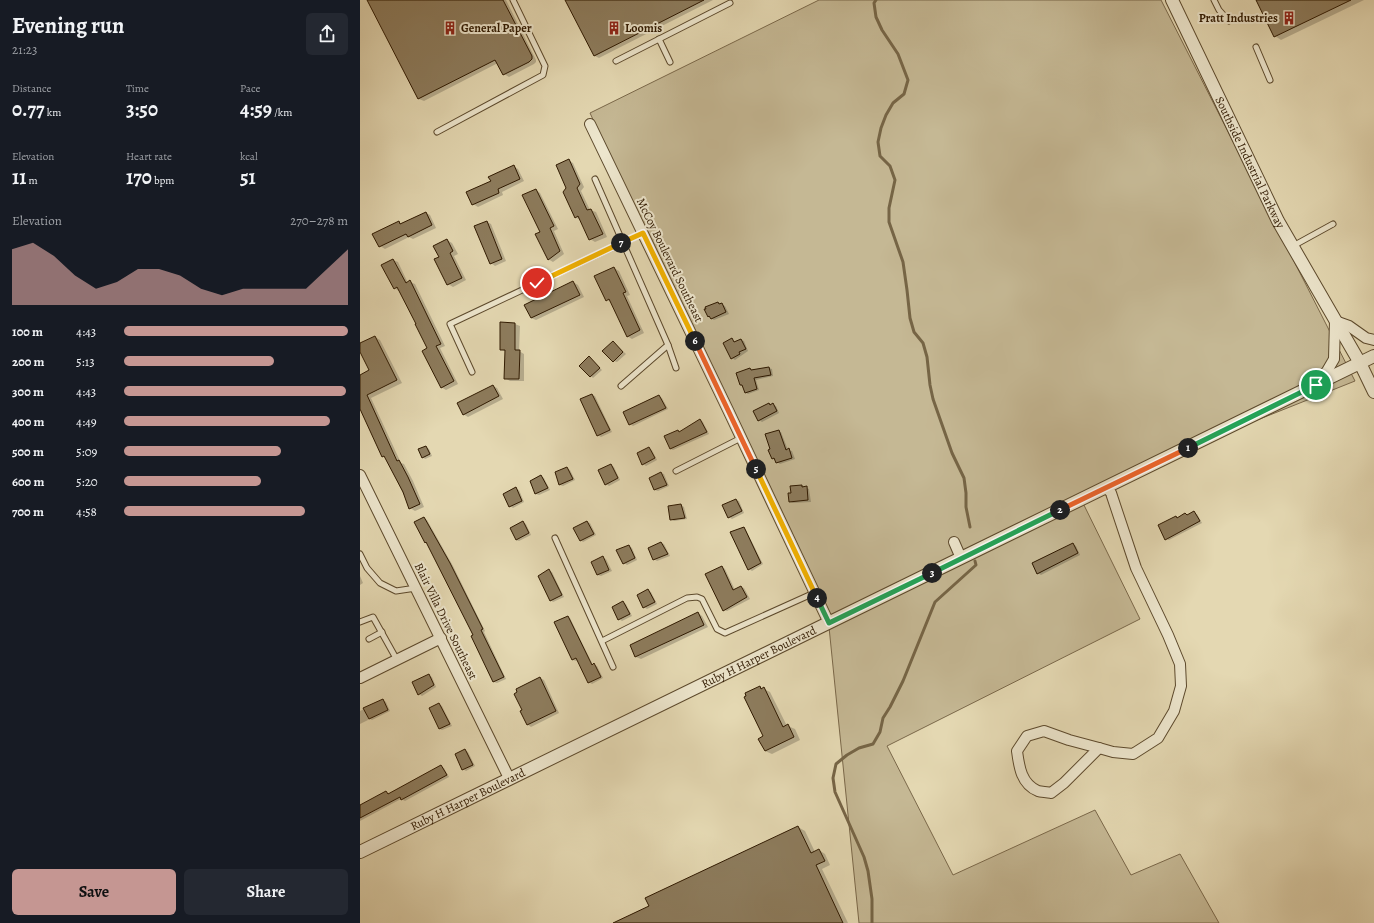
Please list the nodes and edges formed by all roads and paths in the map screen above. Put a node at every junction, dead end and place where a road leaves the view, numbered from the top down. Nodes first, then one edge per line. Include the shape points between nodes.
1 (512, 0) edge
2 (1172, 0) edge
3 (1214, 0) edge
4 (730, 3) dead end
5 (1229, 21) dead end
6 (659, 40) junction
7 (1256, 47) dead end
8 (616, 60) dead end
9 (670, 62) dead end
10 (1270, 80) dead end
11 (590, 124) dead end
12 (437, 132) dead end
13 (595, 179) dead end
14 (1333, 224) dead end
15 (643, 233) junction
16 (624, 242) junction
17 (1293, 246) junction
18 (1335, 320) junction
19 (1374, 340) edge
20 (668, 345) junction
21 (1374, 356) edge
22 (1360, 363) junction
23 (676, 368) dead end
24 (472, 372) dead end
25 (1316, 385) junction
26 (621, 386) dead end
27 (1374, 392) edge
28 (741, 438) junction
29 (676, 471) dead end
30 (360, 475) edge
31 (1107, 488) junction
32 (555, 538) dead end
33 (954, 542) dead end
34 (360, 554) edge
35 (961, 558) junction
36 (416, 588) junction
37 (814, 593) junction
38 (360, 622) edge
39 (829, 623) junction
40 (382, 632) junction
41 (441, 638) junction
42 (369, 639) dead end
43 (602, 641) junction
44 (397, 660) junction
45 (613, 667) dead end
46 (360, 678) edge
47 (1099, 748) junction
48 (509, 778) junction
49 (360, 852) edge

1 - 12 lane via 545,66 544,75
2 - 17 street, Southside Industrial Parkway via 1278,221
3 - 5 lane
4 - 6 lane
6 - 8 lane
6 - 9 lane
7 - 10 lane
11 - 15 street, McCoy Boulevard Southeast
13 - 16 lane
14 - 17 lane
15 - 16 lane
15 - 28 street, McCoy Boulevard Southeast
16 - 20 lane
16 - 24 lane via 450,324
17 - 18 street, Southside Industrial Parkway
18 - 19 street
18 - 22 street, Southside Industrial Parkway
18 - 25 street via 1334,360
20 - 23 lane
20 - 26 lane
21 - 22 street, Ruby H Harper Boulevard
22 - 25 street, Ruby H Harper Boulevard
22 - 27 street, Southside Industrial Parkway
25 - 31 street, Ruby H Harper Boulevard
28 - 29 lane
28 - 37 street, McCoy Boulevard Southeast
30 - 36 street, Blair Villa Drive Southeast
31 - 35 street, Ruby H Harper Boulevard
31 - 47 street via 1111,493 1136,568 1180,664 1181,686 1174,711 1158,738 1133,754
32 - 43 lane
33 - 35 street
34 - 36 lane via 367,568 380,582 396,591
35 - 39 street, Ruby H Harper Boulevard
36 - 41 street, Blair Villa Drive Southeast
37 - 39 street, McCoy Boulevard Southeast
37 - 43 lane via 725,633 717,629 702,599 687,598
38 - 40 lane via 373,616
39 - 48 street, Ruby H Harper Boulevard
40 - 42 lane
40 - 44 lane
41 - 44 street
41 - 48 street, Blair Villa Drive Southeast
43 - 45 lane
44 - 46 street
47 - 47 street via 1044,731 1027,736 1017,751 1019,767 1026,782 1038,791 1051,793
48 - 49 street, Ruby H Harper Boulevard

